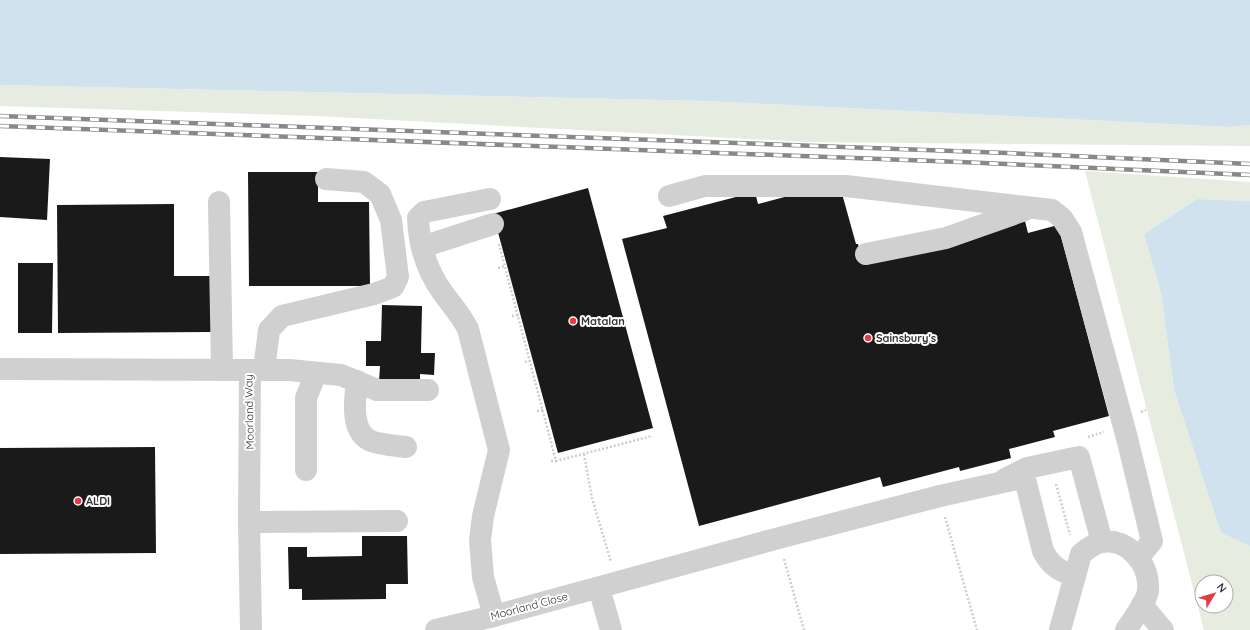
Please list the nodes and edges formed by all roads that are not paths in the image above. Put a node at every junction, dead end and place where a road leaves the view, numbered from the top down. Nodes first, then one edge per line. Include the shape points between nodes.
1 (326, 179) dead end
2 (669, 196) dead end
3 (490, 198) dead end
4 (219, 202) dead end
5 (1030, 208) junction
6 (496, 233) road end
7 (422, 246) junction
8 (866, 254) dead end
9 (0, 369) edge
10 (222, 370) junction
11 (257, 370) junction
12 (316, 373) junction
13 (356, 382) junction
14 (428, 390) dead end
15 (406, 447) dead end
16 (306, 470) dead end
17 (995, 484) junction
18 (397, 521) dead end
19 (249, 522) junction
20 (1102, 542) junction
21 (1138, 557) junction
22 (1075, 576) junction
23 (608, 585) junction
24 (1142, 605) junction
25 (494, 616) junction
26 (444, 629) edge
27 (251, 630) edge
28 (611, 630) edge
29 (1060, 630) edge
30 (1126, 630) edge
31 (1163, 630) edge

1 - 11 street via 364,182 380,194 391,220 398,277 393,287 374,294 282,316 269,330
2 - 5 street via 705,186 846,186
3 - 7 street via 424,212 418,218
4 - 10 street
5 - 8 street via 946,238
5 - 21 street via 1052,210 1062,218 1071,232 1152,541
6 - 7 street
7 - 25 street via 430,272 468,329 499,450 482,516 480,540 483,577
9 - 10 street, Moorland Way
10 - 11 street, Moorland Way
11 - 12 street
11 - 19 street, Moorland Way
12 - 13 street via 341,375
12 - 16 street via 306,398
13 - 14 street via 377,390
13 - 15 street via 354,408 359,429 369,440
17 - 20 street via 1027,468 1079,458
17 - 22 street via 1022,479 1026,483 1043,551 1048,561 1057,570
17 - 23 street, Moorland Close via 778,538
18 - 19 street
19 - 27 street, Moorland Way
20 - 21 street via 1126,546
20 - 22 street via 1081,554
21 - 24 street via 1146,572 1148,590
22 - 29 street
23 - 25 street, Moorland Close
23 - 28 street
24 - 30 street
24 - 31 street
25 - 26 street, Moorland Close

